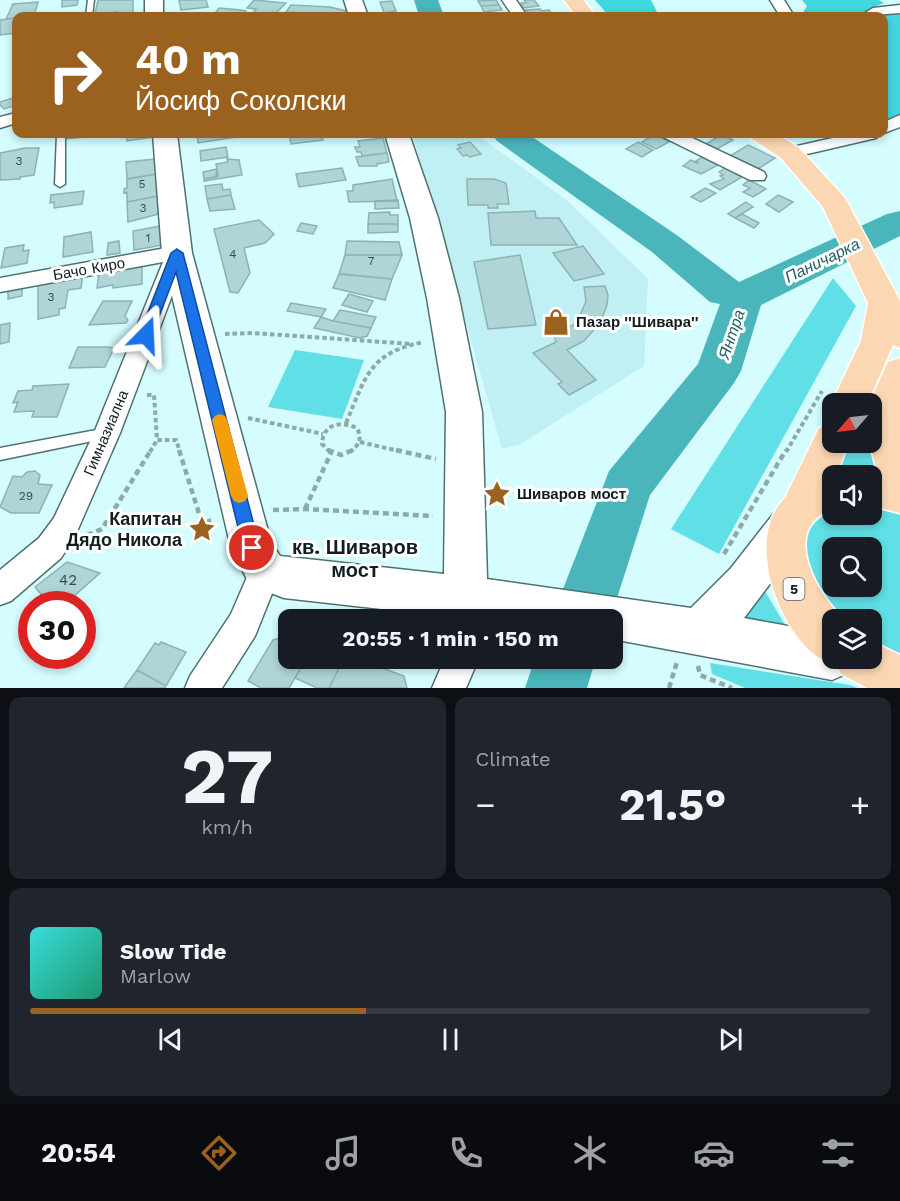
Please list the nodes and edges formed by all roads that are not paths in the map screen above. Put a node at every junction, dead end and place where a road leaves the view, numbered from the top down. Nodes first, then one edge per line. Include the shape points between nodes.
1 (573, 0) edge
2 (900, 9) edge
3 (583, 12) edge
4 (876, 12) edge
5 (61, 138) edge
6 (165, 138) edge
7 (398, 138) edge
8 (679, 138) edge
9 (767, 138) edge
10 (853, 138) edge
11 (790, 153) junction
12 (757, 176) dead end
13 (60, 184) dead end
14 (177, 253) junction
15 (0, 285) edge
16 (884, 301) junction
17 (900, 336) edge
18 (900, 371) edge
19 (838, 393) edge
20 (107, 434) junction
21 (827, 453) edge
22 (0, 454) edge
23 (900, 480) edge
24 (882, 492) edge
25 (900, 496) edge
26 (807, 508) edge
27 (266, 571) junction
28 (0, 590) edge
29 (478, 606) edge
30 (822, 627) edge
31 (691, 631) junction
32 (822, 654) edge
33 (457, 669) edge
34 (202, 688) edge
35 (449, 688) edge

1 - 3 main road
2 - 4 street
5 - 13 lane
6 - 14 street
7 - 29 street via 424,218 464,412 466,518
8 - 12 street
9 - 11 main road
10 - 11 street
11 - 16 main road via 835,204
14 - 15 street, Бачо Киро
14 - 20 street, Гимназиална
14 - 27 street via 252,548
16 - 17 main road
16 - 19 main road via 879,342
18 - 23 main road via 885,411 885,427
20 - 22 lane
20 - 28 street, Гимназиална via 64,527 50,548
21 - 26 main road, 5
24 - 25 main road
26 - 30 main road, 5 via 784,551 789,579 805,609
26 - 31 street via 731,603 717,617
27 - 29 street via 284,578
27 - 34 street via 243,625
29 - 31 street
31 - 32 street
33 - 35 street

